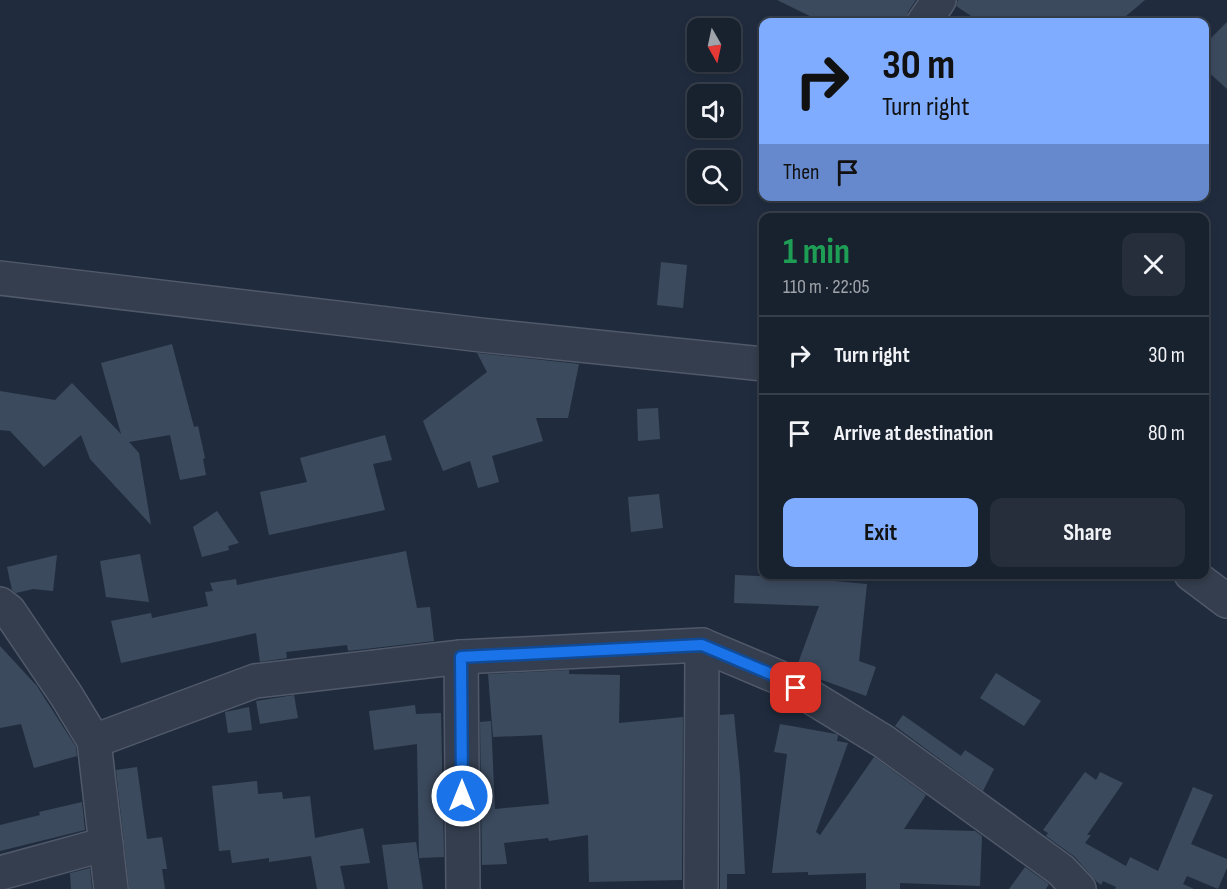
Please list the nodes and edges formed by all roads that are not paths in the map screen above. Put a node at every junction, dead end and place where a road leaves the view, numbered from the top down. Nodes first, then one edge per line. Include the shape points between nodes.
1 (939, 0) edge
2 (927, 18) edge
3 (0, 278) edge
4 (759, 363) edge
5 (1198, 579) edge
6 (1227, 601) edge
7 (0, 604) edge
8 (702, 645) junction
9 (461, 657) junction
10 (94, 741) junction
11 (106, 844) junction
12 (0, 873) edge
13 (111, 889) edge
14 (463, 889) edge
15 (701, 889) edge
16 (1079, 889) edge

1 - 2 street
3 - 4 street
5 - 6 street
7 - 10 street via 9,611
8 - 9 street
8 - 15 street
8 - 16 street via 778,677 883,741 1061,870
9 - 10 street via 255,681
9 - 14 street
10 - 11 street
11 - 12 street
11 - 13 street

